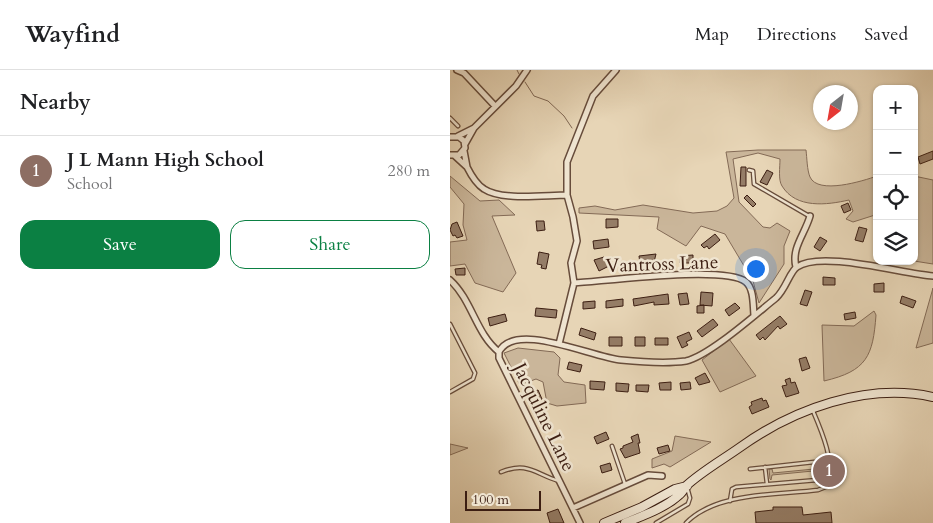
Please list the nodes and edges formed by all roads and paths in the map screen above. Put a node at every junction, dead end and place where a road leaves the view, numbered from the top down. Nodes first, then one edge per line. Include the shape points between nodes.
1 (457, 70) edge
2 (526, 70) edge
3 (616, 70) edge
4 (495, 106) junction
5 (450, 118) edge
6 (458, 126) dead end
7 (474, 128) junction
8 (458, 136) junction
9 (450, 137) edge
10 (464, 148) junction
11 (453, 155) edge
12 (467, 167) junction
13 (749, 170) dead end
14 (567, 195) junction
15 (810, 216) joint
16 (796, 267) junction
17 (933, 276) edge
18 (450, 280) edge
19 (574, 283) junction
20 (754, 315) junction
21 (450, 326) edge
22 (559, 344) junction
23 (498, 352) junction
24 (450, 392) edge
25 (933, 397) edge
26 (812, 410) junction
27 (612, 446) dead end
28 (765, 467) junction
29 (750, 468) dead end
30 (501, 472) dead end
31 (662, 476) dead end
32 (820, 479) junction
33 (829, 479) junction
34 (559, 481) junction
35 (625, 484) junction
36 (767, 484) junction
37 (687, 486) junction
38 (730, 501) junction
39 (573, 508) junction
40 (580, 523) edge
41 (604, 523) edge
42 (625, 523) edge
43 (656, 523) edge
44 (686, 523) edge

1 - 4 street via 464,73
2 - 4 street via 516,86
3 - 14 street via 593,96 584,117 567,162
4 - 7 street
5 - 6 lane
7 - 8 street
7 - 10 street
8 - 9 street
8 - 10 street
10 - 11 street
10 - 12 street
11 - 12 street
12 - 14 street via 473,179 484,189 499,196
13 - 15 lane via 753,171 754,184
14 - 19 street via 576,231 571,263
15 - 16 street via 796,250
16 - 17 street via 809,262 837,261
16 - 20 street, Jacquline Lane via 784,290
18 - 23 street via 490,345
19 - 20 street, Vantross Lane via 692,274 730,277 748,284
19 - 22 street
20 - 22 street, Jacquline Lane via 702,353 686,360 612,359
21 - 24 lane via 475,373 473,379
22 - 23 street, Jacquline Lane via 518,340 504,344
23 - 34 street, Jacquline Lane
25 - 26 main road via 901,392 876,393 843,398
26 - 33 lane via 823,436
26 - 37 main road via 754,437
27 - 35 lane
28 - 29 lane
28 - 32 lane via 814,462 819,466
28 - 36 lane
30 - 34 lane via 528,468
31 - 35 street via 648,475
32 - 33 lane
32 - 36 lane
33 - 38 lane via 828,486 818,490
34 - 39 street, Jacquline Lane
35 - 39 street
36 - 38 lane via 736,487 732,489
37 - 41 main road via 675,488
37 - 42 main road via 670,501
37 - 43 lane via 688,504
38 - 44 lane via 701,511
39 - 40 street, Jacquline Lane

